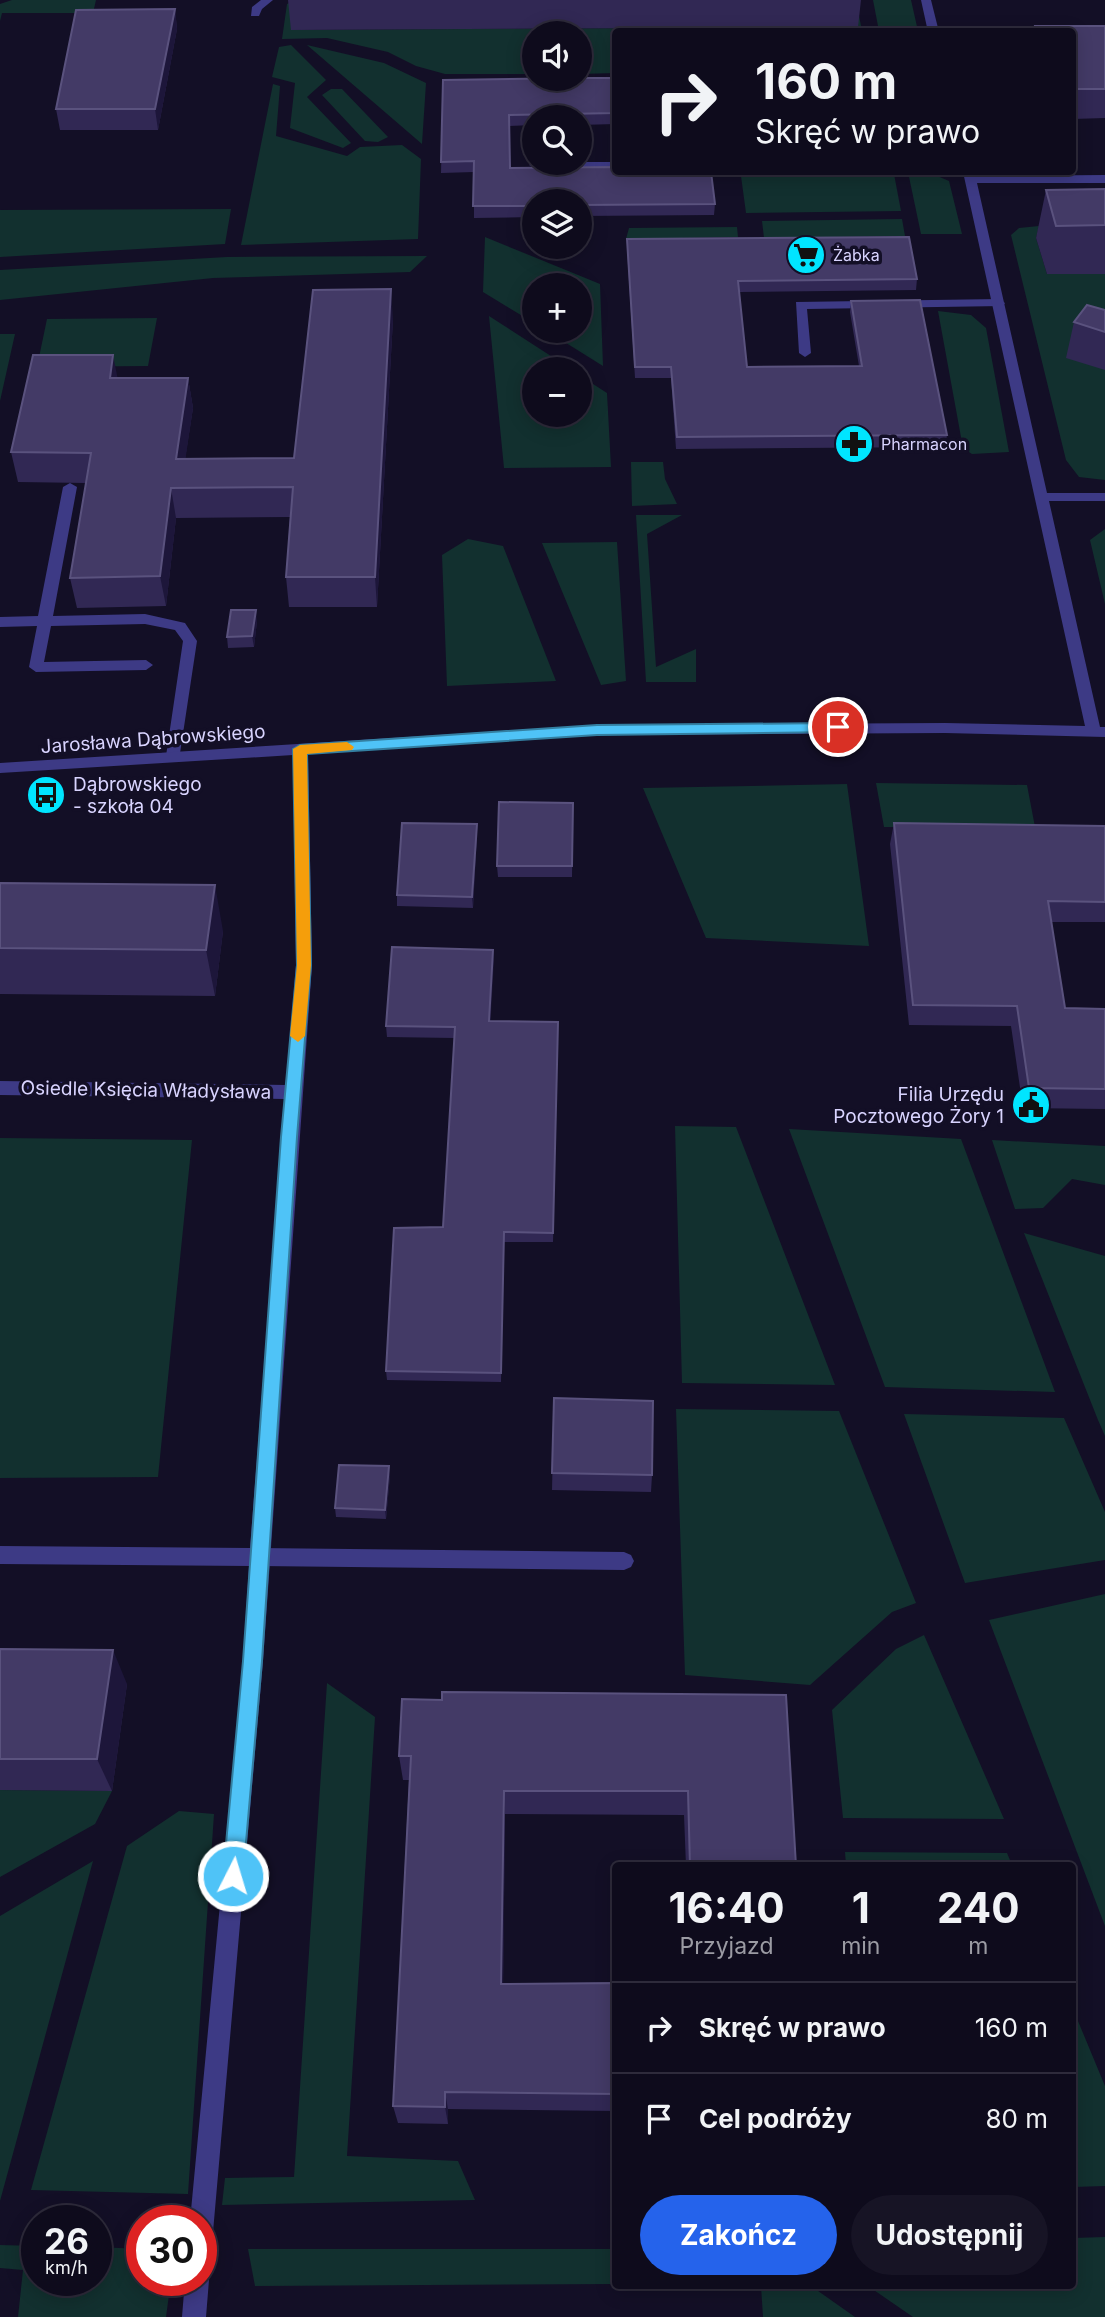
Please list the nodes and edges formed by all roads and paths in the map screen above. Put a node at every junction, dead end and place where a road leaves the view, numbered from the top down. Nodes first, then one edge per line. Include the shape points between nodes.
1 (268, 0) edge
2 (926, 0) edge
3 (255, 14) dead end
4 (933, 28) edge
5 (592, 164) edge
6 (612, 164) edge
7 (970, 176) edge
8 (1105, 180) edge
9 (999, 303) junction
10 (806, 353) dead end
11 (70, 487) edge
12 (1043, 497) junction
13 (1105, 497) edge
14 (46, 621) junction
15 (0, 622) edge
16 (146, 665) dead end
17 (1099, 732) edge
18 (300, 749) junction
19 (174, 756) junction
20 (0, 768) edge
21 (0, 1088) edge
22 (293, 1092) junction
23 (0, 1555) edge
24 (258, 1557) junction
25 (624, 1561) dead end
26 (203, 2205) edge
27 (196, 2296) edge
28 (194, 2317) edge

1 - 3 street
2 - 4 street
5 - 6 street
7 - 8 street
7 - 9 street
9 - 10 street via 800,305
9 - 12 street
11 - 14 street
12 - 13 street
12 - 17 street
14 - 15 street
14 - 16 street via 37,667
14 - 19 street via 145,619 180,626 190,641
17 - 18 street, Jarosława Dąbrowskiego via 664,728
18 - 19 street, Jarosława Dąbrowskiego
18 - 22 street, Osiedle Księcia Władysława via 304,965
19 - 20 street, Jarosława Dąbrowskiego
21 - 22 street, Osiedle Księcia Władysława
22 - 24 street, Osiedle Księcia Władysława
23 - 24 street
24 - 25 street
24 - 26 street, Osiedle Księcia Władysława via 253,1661
27 - 28 street

